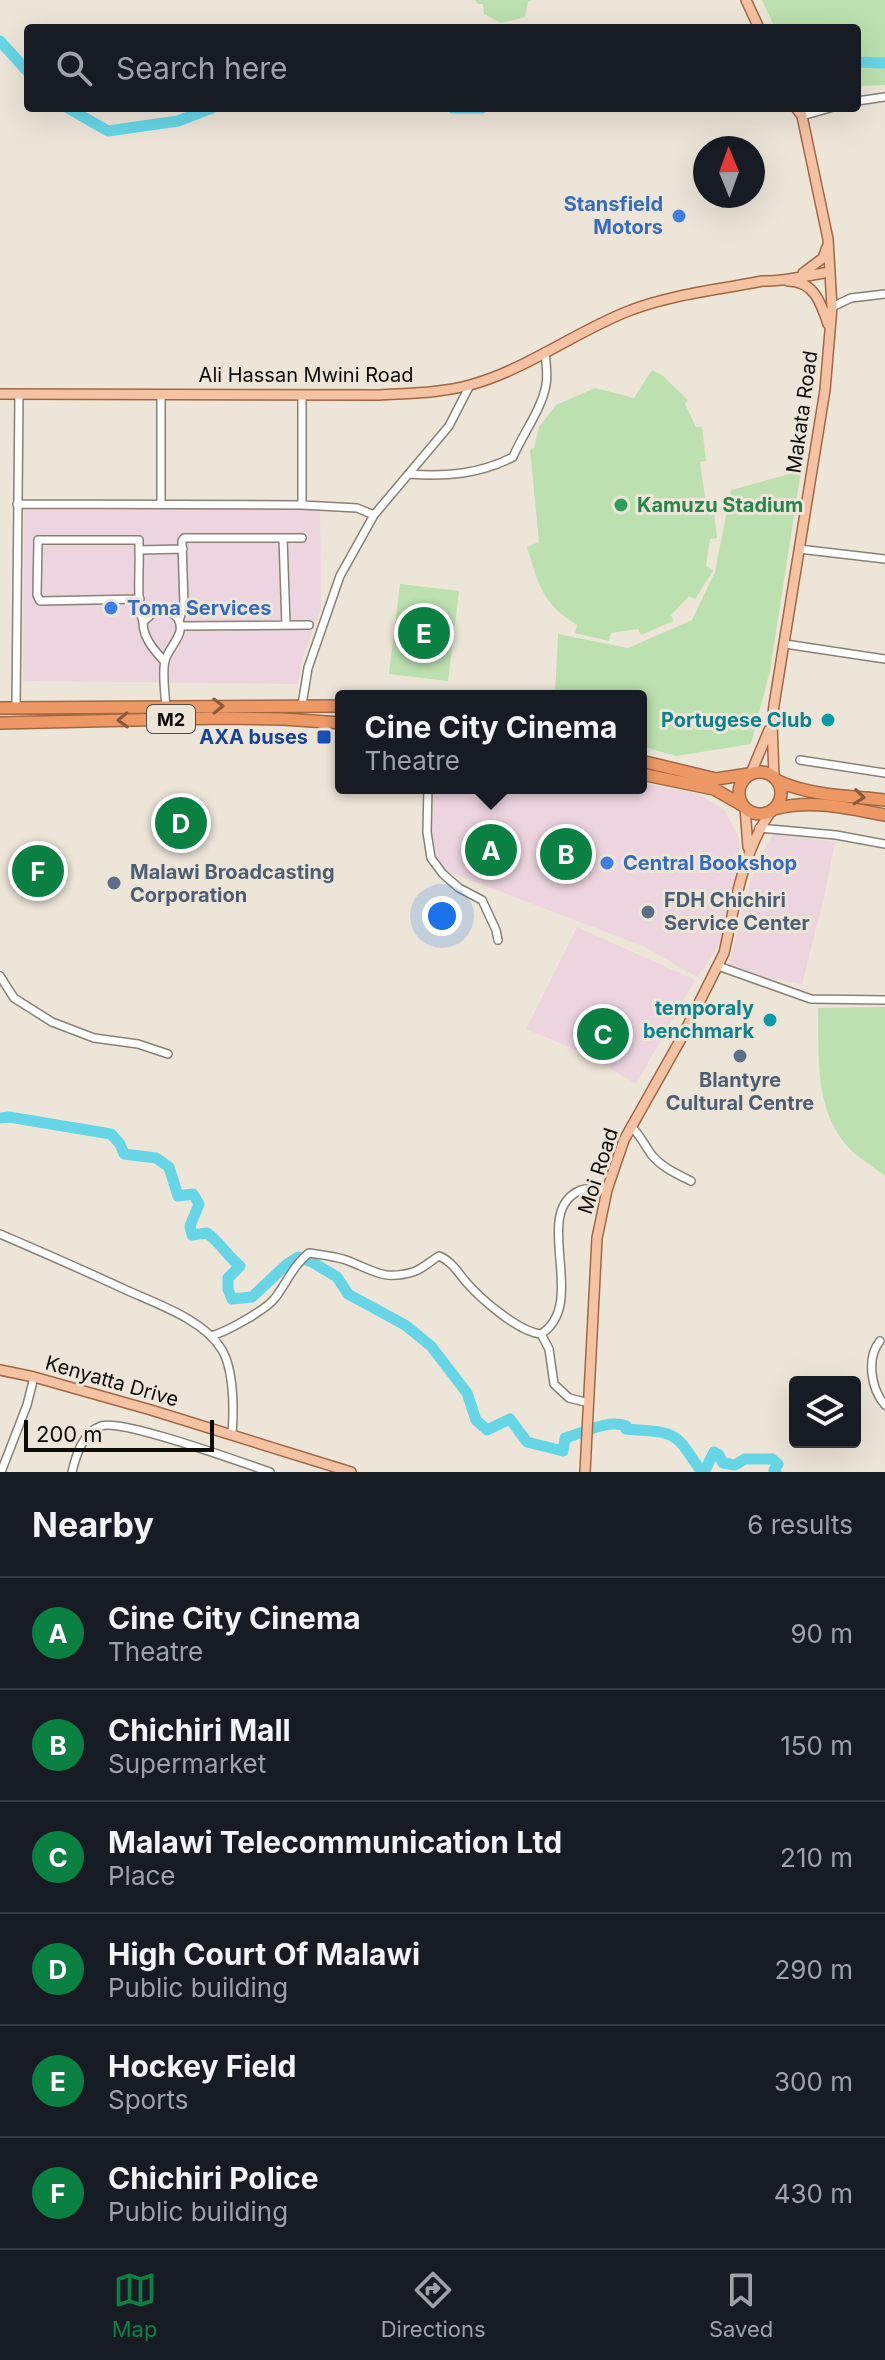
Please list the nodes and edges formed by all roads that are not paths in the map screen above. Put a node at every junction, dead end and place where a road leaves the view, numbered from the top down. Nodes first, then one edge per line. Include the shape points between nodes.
1 (746, 0) edge
2 (757, 24) edge
3 (885, 97) edge
4 (861, 100) edge
5 (799, 112) edge
6 (828, 239) junction
7 (830, 272) junction
8 (797, 277) junction
9 (778, 282) junction
10 (885, 294) edge
11 (832, 307) junction
12 (830, 331) junction
13 (545, 352) junction
14 (470, 385) junction
15 (0, 394) edge
16 (19, 394) junction
17 (302, 395) junction
18 (161, 396) junction
19 (409, 474) junction
20 (17, 504) junction
21 (161, 504) junction
22 (302, 505) junction
23 (374, 515) junction
24 (283, 538) junction
25 (302, 538) dead end
26 (183, 549) junction
27 (799, 549) junction
28 (139, 550) junction
29 (885, 559) edge
30 (140, 599) junction
31 (143, 622) junction
32 (180, 623) junction
33 (286, 625) junction
34 (309, 625) dead end
35 (785, 644) junction
36 (885, 659) edge
37 (164, 661) junction
38 (302, 705) junction
39 (335, 706) edge
40 (166, 707) junction
41 (0, 708) edge
42 (16, 708) junction
43 (0, 723) edge
44 (335, 723) edge
45 (772, 723) junction
46 (800, 760) dead end
47 (647, 762) edge
48 (885, 773) edge
49 (750, 774) junction
50 (647, 775) edge
51 (776, 779) junction
52 (428, 794) edge
53 (885, 800) edge
54 (744, 807) junction
55 (772, 810) junction
56 (885, 815) edge
57 (759, 828) junction
58 (885, 844) edge
59 (746, 858) junction
60 (498, 940) dead end
61 (718, 966) junction
62 (0, 976) edge
63 (885, 1000) edge
64 (168, 1054) dead end
65 (631, 1126) junction
66 (691, 1181) dead end
67 (607, 1190) junction
68 (0, 1234) edge
69 (541, 1334) junction
70 (211, 1336) junction
71 (880, 1341) dead end
72 (0, 1370) edge
73 (34, 1377) junction
74 (589, 1403) junction
75 (885, 1405) edge
76 (232, 1434) junction
77 (3, 1460) edge
78 (322, 1468) edge
79 (586, 1470) edge
80 (1, 1472) edge
81 (72, 1472) edge
82 (270, 1472) edge
83 (351, 1472) edge

1 - 2 main road
3 - 4 street
5 - 6 main road, Makata Road
6 - 7 main road, Makata Road
6 - 8 main road via 823,258
7 - 8 main road, Ali Hassan Mwini Road
7 - 11 main road, Makata Road
8 - 9 main road, Ali Hassan Mwini Road
9 - 12 main road via 795,281 815,292
9 - 13 main road, Ali Hassan Mwini Road via 629,310
10 - 11 street via 851,298
11 - 12 main road, Makata Road
12 - 27 main road, Makata Road
13 - 14 main road, Ali Hassan Mwini Road
13 - 19 street via 547,382 541,404 513,457 491,468 453,475
14 - 17 main road, Ali Hassan Mwini Road via 379,395
14 - 19 street via 449,426
15 - 16 main road, Ali Hassan Mwini Road
16 - 18 main road, Ali Hassan Mwini Road
16 - 20 street
17 - 18 main road, Ali Hassan Mwini Road
17 - 22 street
18 - 21 street
19 - 23 street
20 - 21 street
20 - 42 street
21 - 22 street
22 - 23 street via 357,508
23 - 38 street via 340,576 308,668
24 - 25 street
24 - 26 street via 186,537
24 - 33 street
26 - 28 street
26 - 32 street
27 - 29 street
27 - 35 main road, Makata Road
28 - 30 street
28 - 30 street via 134,538 38,540 37,595 40,601
30 - 31 street
31 - 32 street via 154,612 167,612
31 - 37 street via 146,637
32 - 33 street
32 - 37 street
33 - 34 street
35 - 36 street
35 - 45 main road, Makata Road
37 - 40 street
38 - 39 highway, M2
40 -> 38 highway, M2
40 - 42 highway, M2
41 - 42 highway, M2
44 -> 43 highway, M2 via 234,718
45 - 49 main road, Makata Road
45 - 51 main road, Makata Road
46 - 48 street
47 - 49 highway via 724,780
49 - 51 highway via 759,771
49 - 54 highway via 738,792
50 - 54 highway via 714,789
51 -> 53 highway via 809,792
51 - 55 highway via 781,796
52 - 60 street via 428,852 443,874 482,900
54 - 55 highway via 757,814
54 - 59 main road
55 - 56 highway via 821,804
55 - 57 main road
57 - 58 street
57 - 59 main road
59 - 61 main road, Moi Road
61 - 63 street via 811,999
61 - 65 main road, Moi Road
62 - 64 street via 14,998 52,1022 94,1038
65 - 66 street via 653,1156
65 - 67 main road, Moi Road
67 - 69 street via 580,1191 562,1210 560,1308
67 - 74 main road, Moi Road via 597,1238
68 - 70 street via 173,1311
69 - 70 street via 501,1313 448,1259 439,1256 423,1268 388,1276 309,1253 265,1307
69 - 74 street via 554,1384 569,1398
70 - 76 street via 223,1351 229,1377
71 - 75 street via 873,1356 873,1377
72 - 73 main road, Kenyatta Drive
73 - 76 main road, Kenyatta Drive
73 - 77 street
74 - 79 main road, Moi Road
76 - 78 main road, Kenyatta Drive
77 - 80 street
78 - 83 main road, Kenyatta Drive
81 - 82 street via 87,1436 112,1424

